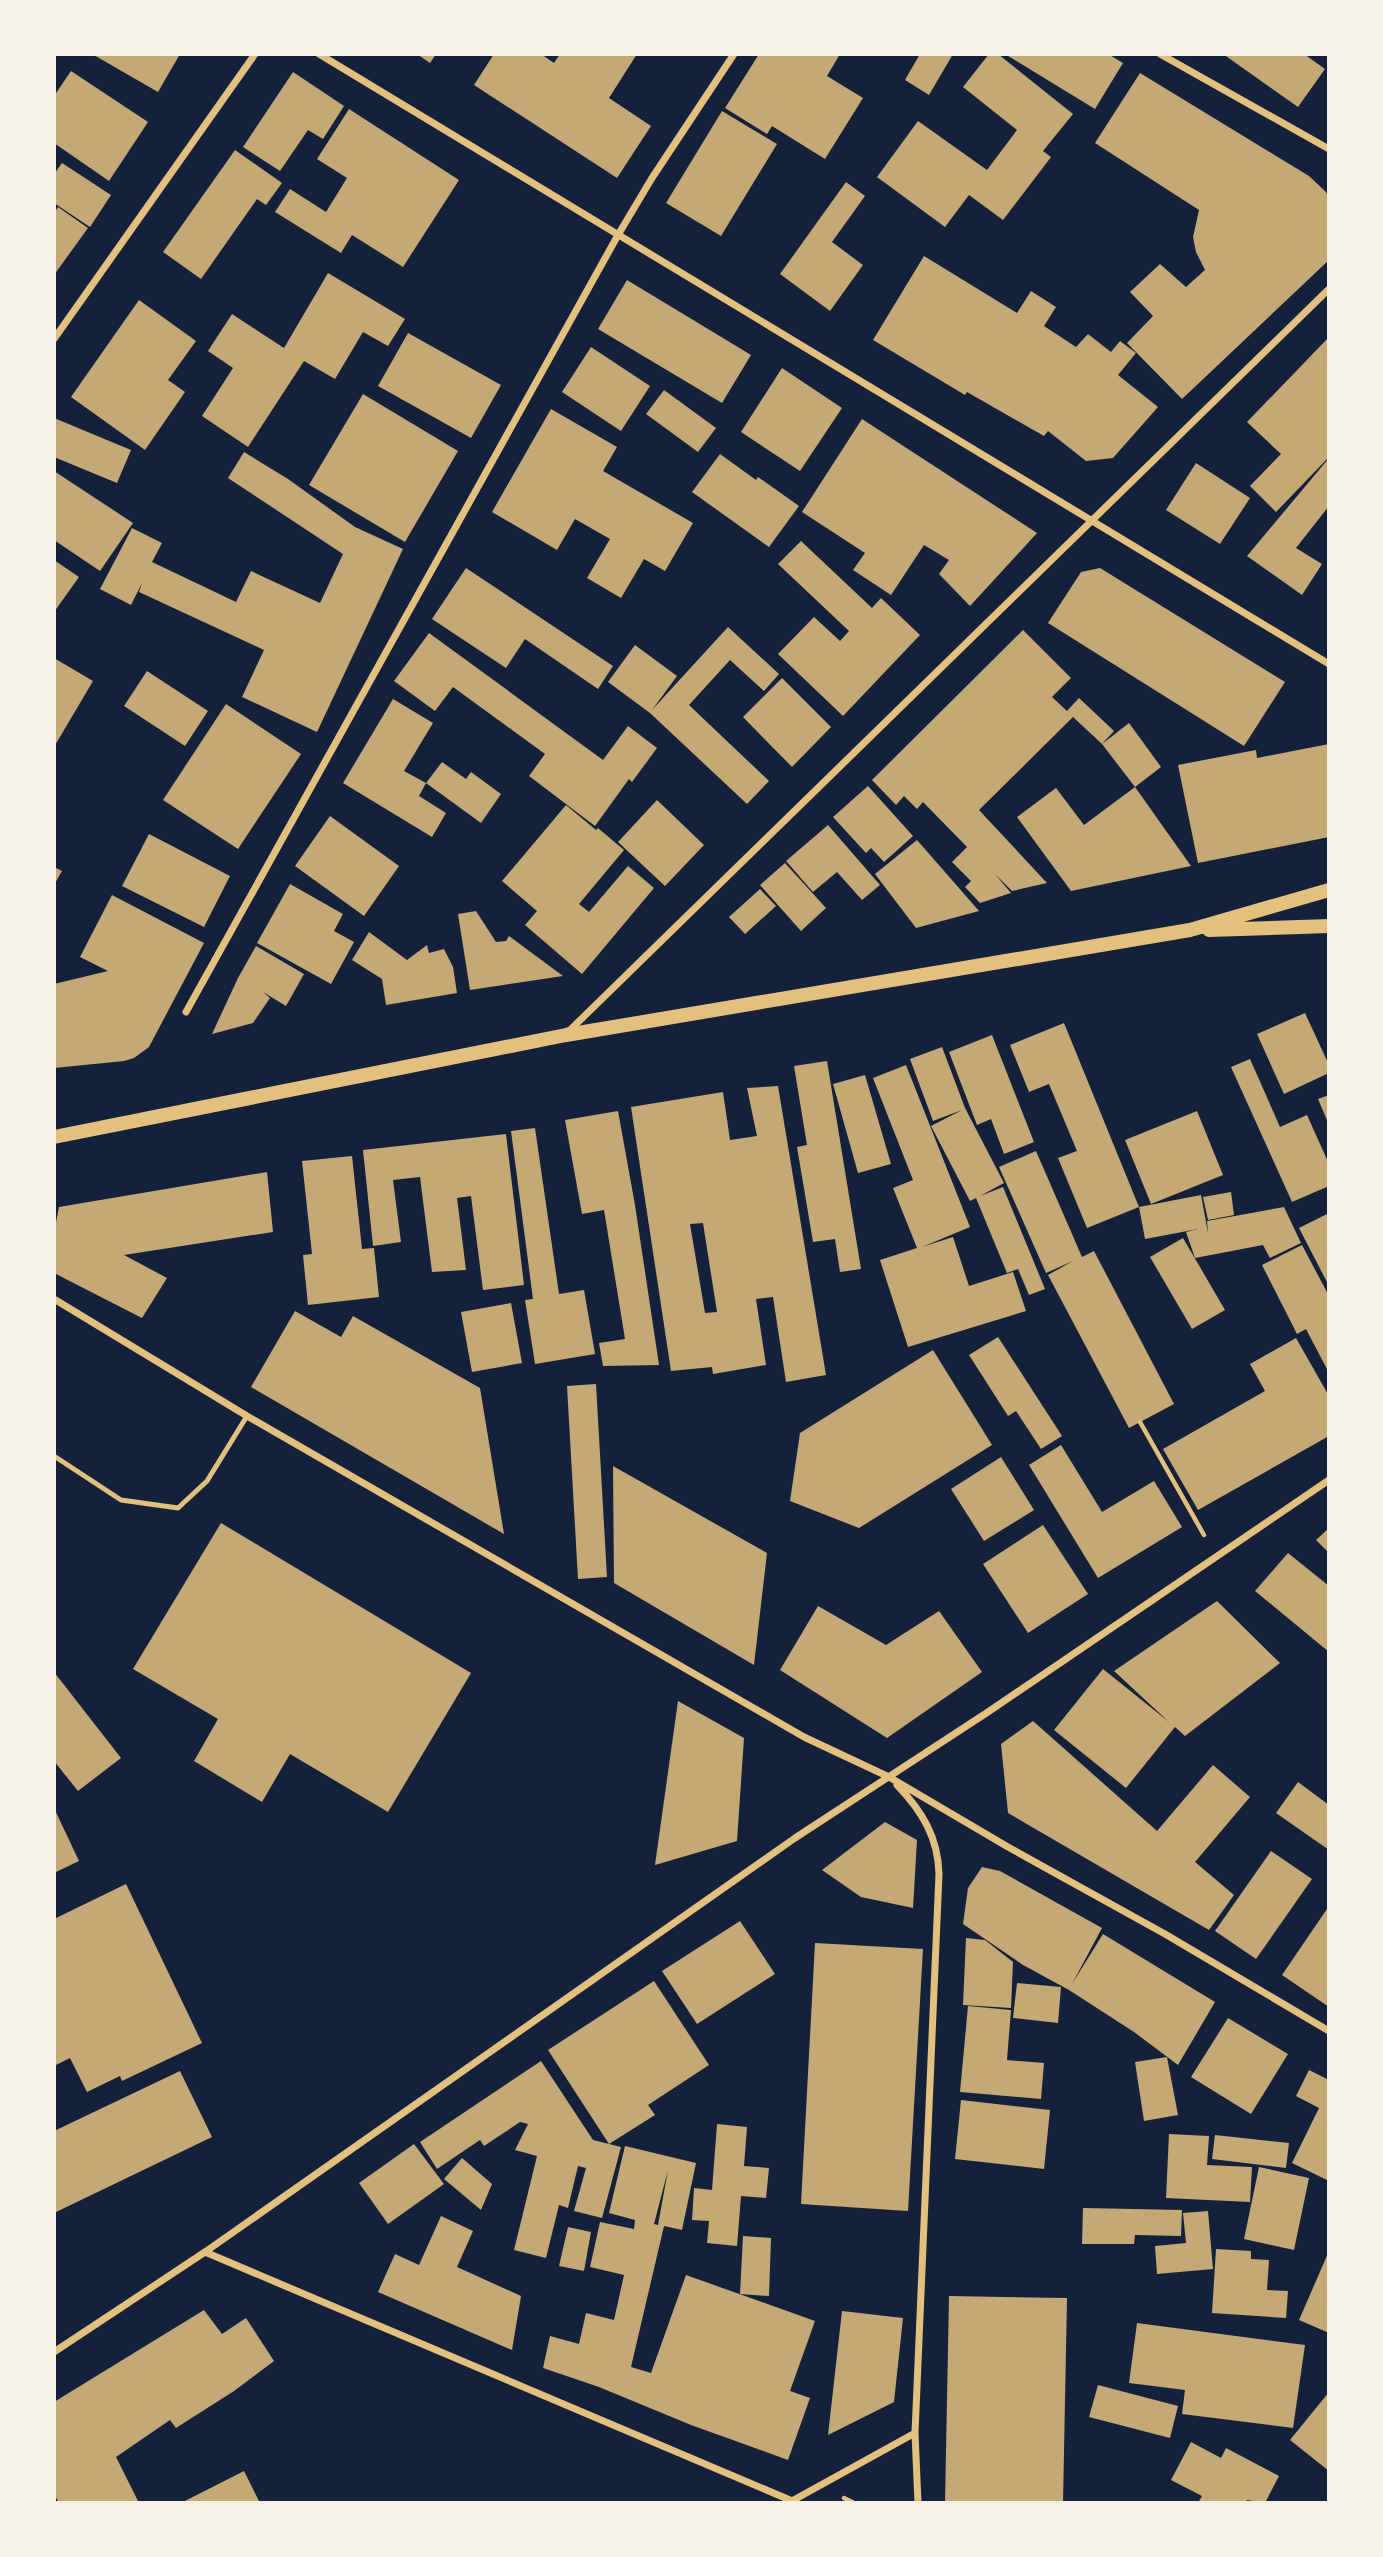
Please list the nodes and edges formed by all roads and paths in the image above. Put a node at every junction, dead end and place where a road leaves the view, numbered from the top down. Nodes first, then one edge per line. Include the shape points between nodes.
1 (255, 54) edge
2 (319, 54) edge
3 (734, 54) edge
4 (1160, 54) edge
5 (1329, 149) edge
6 (618, 235) junction
7 (1329, 289) edge
8 (54, 339) edge
9 (1093, 521) junction
10 (1329, 664) edge
11 (1329, 890) edge
12 (1329, 926) edge
13 (1190, 930) junction
14 (186, 1012) dead end
15 (566, 1035) junction
16 (54, 1136) edge
17 (54, 1299) edge
18 (247, 1416) junction
19 (1140, 1422) dead end
20 (54, 1456) edge
21 (1329, 1480) edge
22 (1204, 1535) dead end
23 (889, 1777) junction
24 (1329, 2031) edge
25 (205, 2252) junction
26 (54, 2352) edge
27 (915, 2433) junction
28 (793, 2502) edge
29 (918, 2503) edge

1 - 8 street
2 - 6 street
3 - 6 street
4 - 5 street
6 - 9 street
6 - 14 street
7 - 9 street
9 - 10 street
9 - 15 street
11 - 13 main road
12 - 13 main road
13 - 15 main road
15 - 16 main road
17 - 18 street
18 - 20 lane via 207,1480 178,1508 121,1500
18 - 23 street via 804,1737
19 - 22 path
21 - 23 street
23 - 24 street
23 - 25 street via 789,1842
23 - 27 street via 925,1820 938,1855
25 - 26 street
25 - 28 street
27 - 28 street
27 - 29 street

